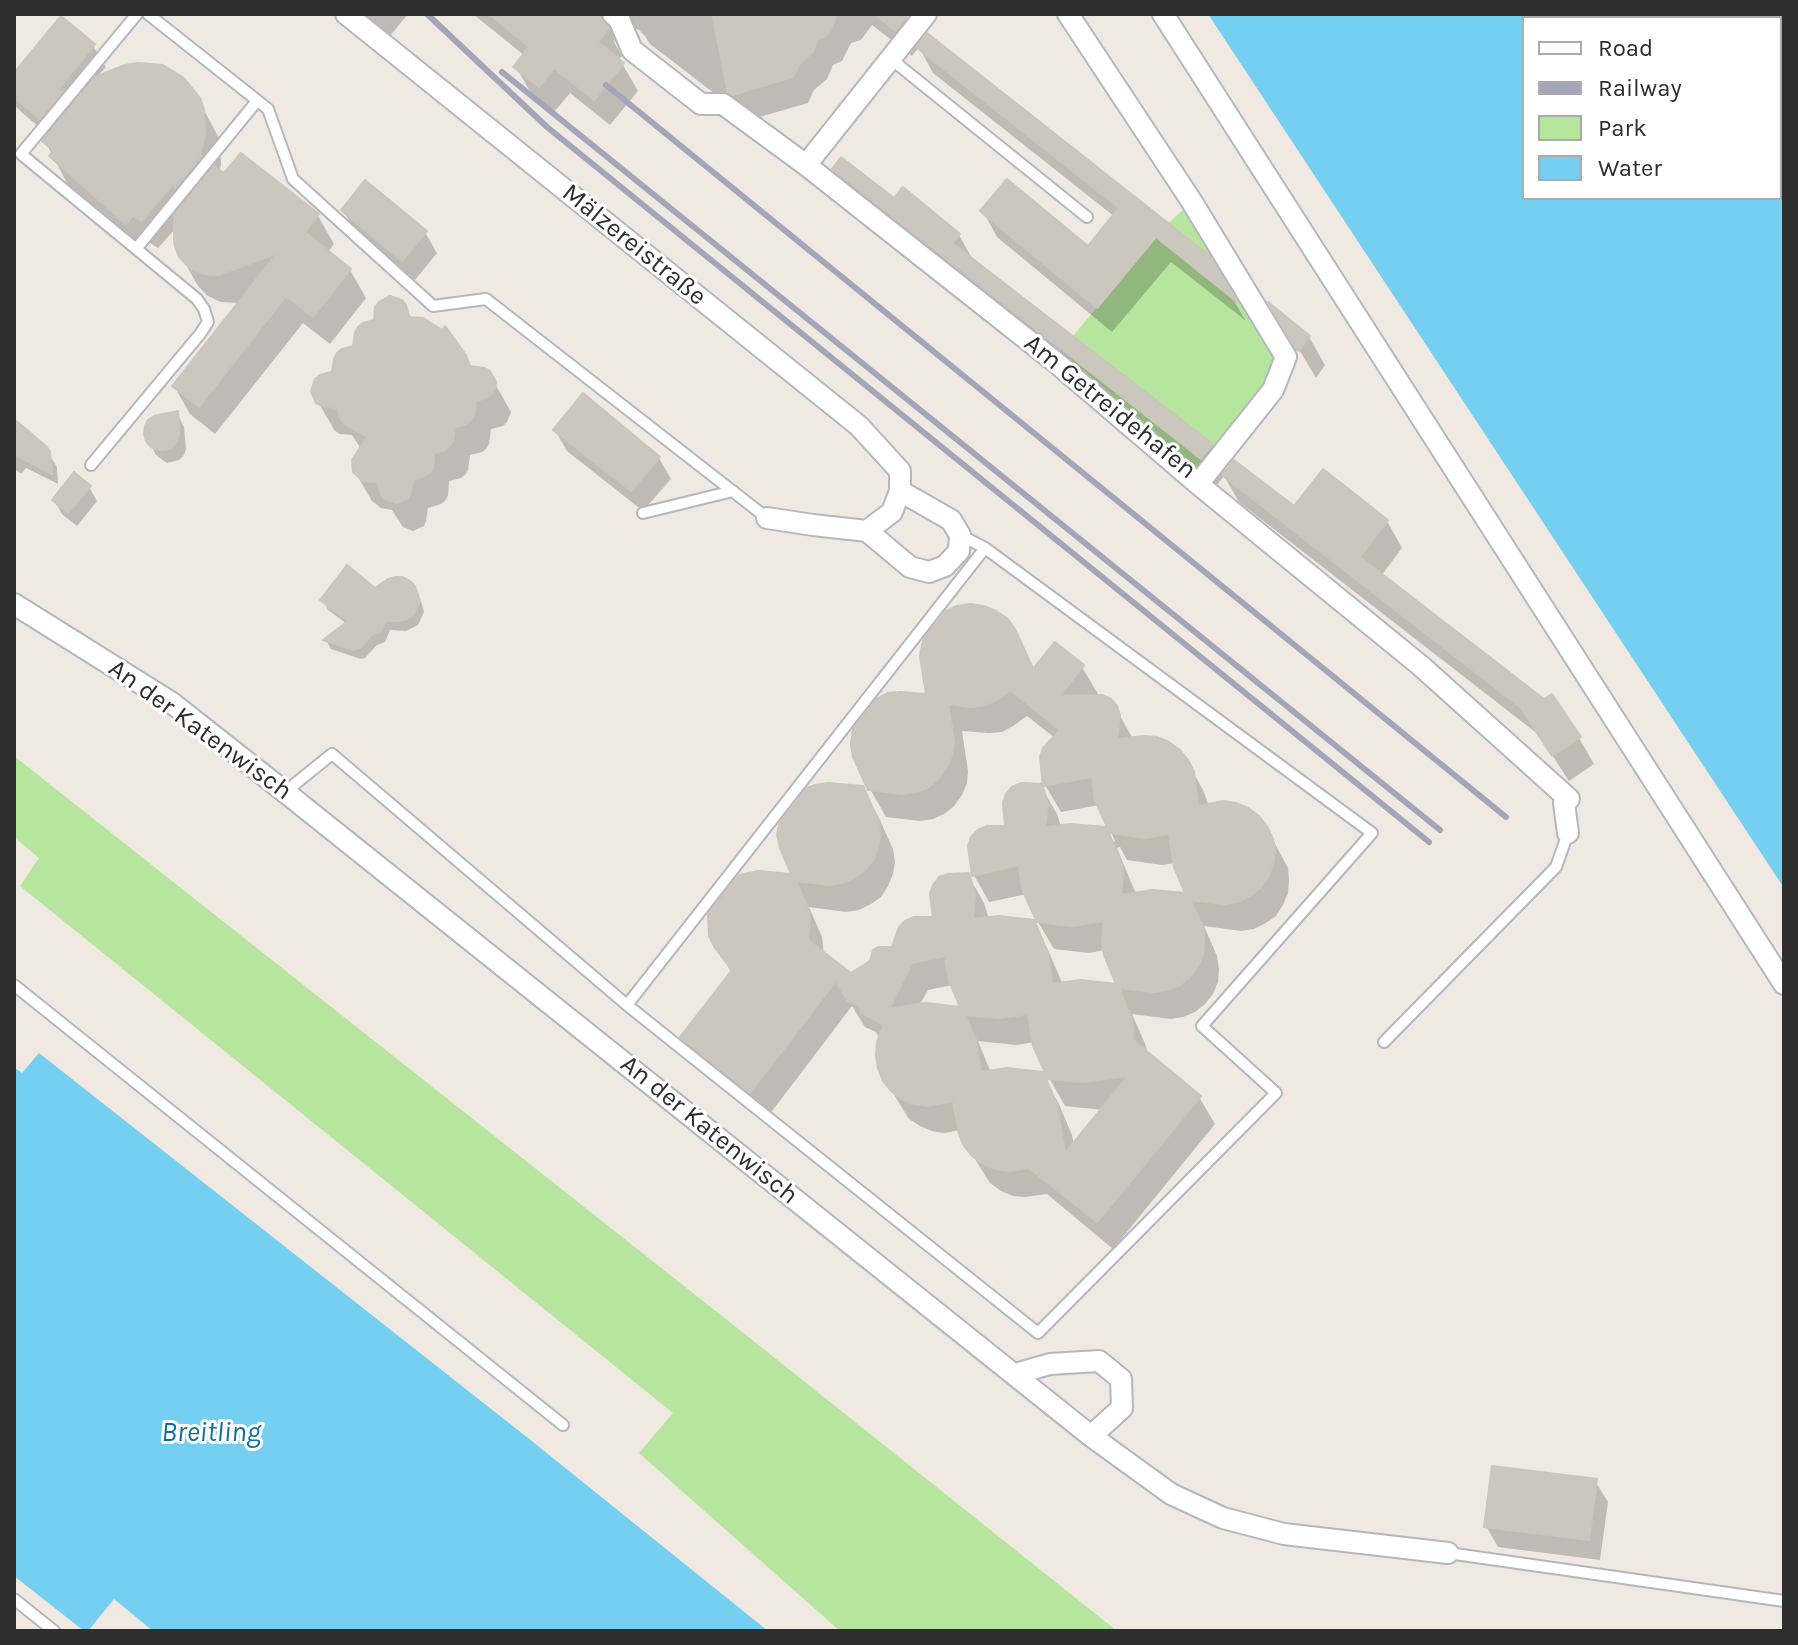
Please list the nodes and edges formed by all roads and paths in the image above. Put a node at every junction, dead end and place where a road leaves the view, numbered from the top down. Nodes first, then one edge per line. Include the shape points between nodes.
1 (137, 14) edge
2 (148, 14) edge
3 (346, 14) edge
4 (613, 14) edge
5 (926, 14) edge
6 (1068, 14) edge
7 (1163, 14) edge
8 (891, 59) junction
9 (257, 101) junction
10 (806, 165) junction
11 (1087, 217) dead end
12 (136, 249) junction
13 (91, 465) dead end
14 (1198, 484) junction
15 (733, 491) junction
16 (900, 491) junction
17 (643, 513) dead end
18 (767, 518) joint
19 (867, 531) junction
20 (960, 535) junction
21 (985, 548) junction
22 (14, 604) edge
23 (285, 792) junction
24 (1568, 833) joint
25 (1784, 984) edge
26 (14, 985) edge
27 (627, 1005) junction
28 (1384, 1042) dead end
29 (1015, 1374) junction
30 (563, 1425) dead end
31 (1091, 1436) junction
32 (1448, 1553) joint
33 (14, 1599) edge
34 (1784, 1601) edge
35 (54, 1631) edge

1 - 12 lane via 21,154
2 - 9 lane
3 - 16 street, Mälzereistraße via 859,426 900,471
4 - 10 street, Am Getreidehafen via 632,50 701,104 723,104
5 - 8 street
6 - 14 street, Am Getreidehafen via 1286,357 1273,390
7 - 25 street
8 - 10 street
8 - 11 lane
9 - 12 lane
9 - 15 lane via 268,109 293,179 433,306 486,299
10 - 14 street, Am Getreidehafen via 1053,360
12 - 13 lane via 197,299 208,322
14 - 24 street via 1421,666 1569,799 1564,803
15 - 17 lane
15 - 18 lane
16 - 19 street via 892,512
16 - 20 street via 951,520
18 - 19 street
19 - 20 street via 910,567 929,572 945,566 959,551
20 - 21 lane
21 - 27 lane
21 - 27 lane via 1372,833 1202,1026 1276,1093 1038,1333
22 - 23 street, An der Katenwisch via 172,703
23 - 27 lane via 332,754
23 - 29 street, An der Katenwisch
24 - 28 lane via 1556,867
26 - 30 lane
29 - 31 street, An der Katenwisch
29 - 31 street via 1050,1364 1099,1361 1121,1379 1122,1408
31 - 32 street, An der Katenwisch via 1171,1494 1223,1518 1284,1534
32 - 34 lane
33 - 35 lane

